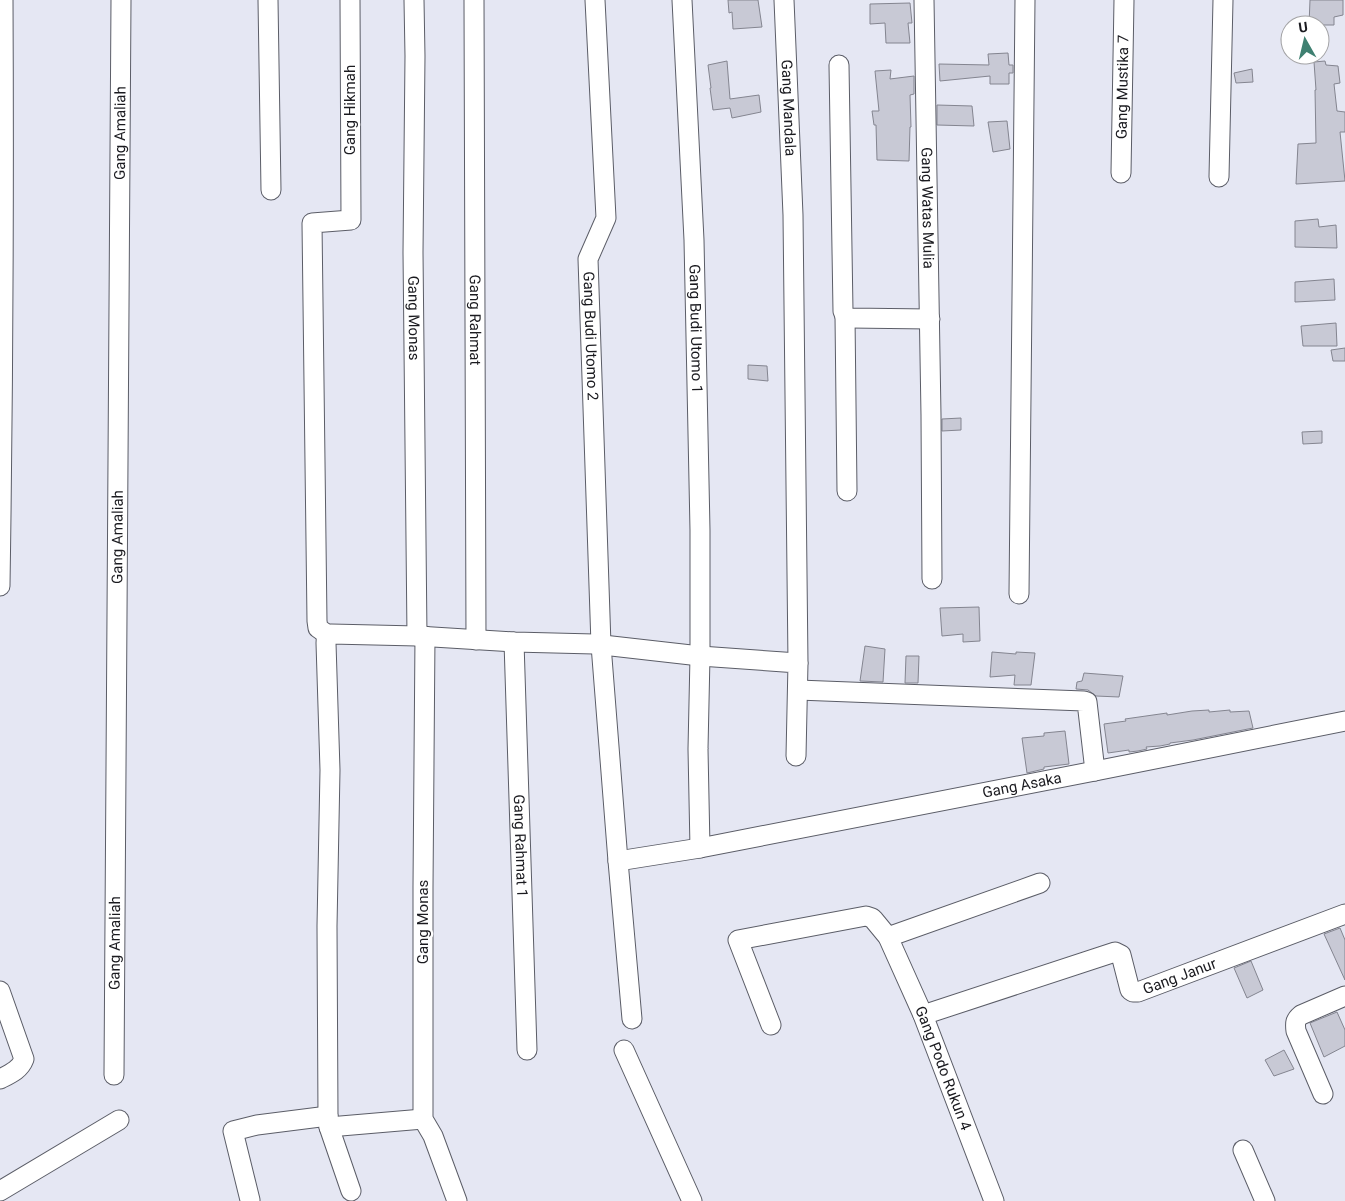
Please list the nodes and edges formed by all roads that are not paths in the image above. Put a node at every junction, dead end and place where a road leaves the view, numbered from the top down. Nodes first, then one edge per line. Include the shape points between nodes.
1 (3, 0) edge
2 (121, 0) edge
3 (268, 0) edge
4 (350, 0) edge
5 (414, 0) edge
6 (474, 0) edge
7 (595, 0) edge
8 (682, 0) edge
9 (784, 0) edge
10 (924, 0) edge
11 (1024, 0) edge
12 (1124, 0) edge
13 (1223, 0) edge
14 (839, 65) dead end
15 (1121, 173) dead end
16 (1219, 177) dead end
17 (271, 190) dead end
18 (845, 316) junction
19 (930, 319) junction
20 (846, 491) dead end
21 (932, 579) dead end
22 (0, 586) edge
23 (1019, 594) dead end
24 (328, 635) junction
25 (421, 636) junction
26 (476, 640) junction
27 (514, 642) junction
28 (601, 645) junction
29 (700, 656) junction
30 (798, 663) junction
31 (798, 690) junction
32 (1345, 721) edge
33 (796, 756) dead end
34 (1096, 771) junction
35 (700, 848) junction
36 (618, 862) junction
37 (1040, 883) dead end
38 (1345, 914) edge
39 (888, 938) junction
40 (0, 991) edge
41 (1345, 996) edge
42 (923, 1015) junction
43 (632, 1019) dead end
44 (771, 1024) dead end
45 (527, 1050) dead end
46 (624, 1050) dead end
47 (114, 1075) dead end
48 (0, 1079) edge
49 (1323, 1094) dead end
50 (423, 1119) junction
51 (119, 1120) dead end
52 (328, 1122) junction
53 (1243, 1150) dead end
54 (0, 1191) edge
55 (351, 1191) dead end
56 (250, 1200) edge
57 (457, 1201) edge
58 (692, 1201) edge
59 (994, 1201) edge
60 (1264, 1201) edge

1 - 22 street
2 - 47 street, Gang Amaliah
3 - 17 street
4 - 24 street, Gang Hikmah via 351,220 312,223 317,621 318,628
5 - 25 street, Gang Monas via 413,252
6 - 26 street, Gang Rahmat
7 - 28 street, Gang Budi Utomo 2 via 606,218 588,260
8 - 29 street, Gang Budi Utomo 1 via 694,240
9 - 30 street, Gang Mandala via 793,215
10 - 19 street, Gang Watas Mulia
11 - 23 street
12 - 15 street, Gang Mustika 7
13 - 16 street
14 - 18 street
18 - 19 street
18 - 20 street
19 - 21 street, Gang Watas Mulia
24 - 25 street
24 - 52 street
25 - 26 street
25 - 50 street, Gang Monas
26 - 27 street
27 - 28 street
27 - 45 street, Gang Rahmat 1
28 - 29 street
28 - 36 street, Gang Budi Utomo 2
29 - 30 street
29 - 35 street, Gang Budi Utomo 1
30 - 31 street, Gang Mandala
31 - 33 street, Gang Mandala
31 - 34 street via 1084,701
32 - 34 street, Gang Asaka
34 - 35 street, Gang Asaka
35 - 36 street, Gang Asaka
36 - 43 street, Gang Budi Utomo 2
37 - 39 street
38 - 42 street, Gang Janur via 1138,992 1130,990 1121,955 1115,952
39 - 42 street, Gang Podo Rukun 4
39 - 44 street, Gang Podo Rukun 4 via 874,920 866,916 738,940
40 - 48 street via 24,1059 17,1070
41 - 49 street via 1301,1015 1295,1024
42 - 59 street, Gang Podo Rukun 4
46 - 58 street
50 - 52 street
50 - 57 street, Gang Monas via 433,1136
51 - 54 street
52 - 55 street
52 - 56 street via 257,1125 233,1131
53 - 60 street

